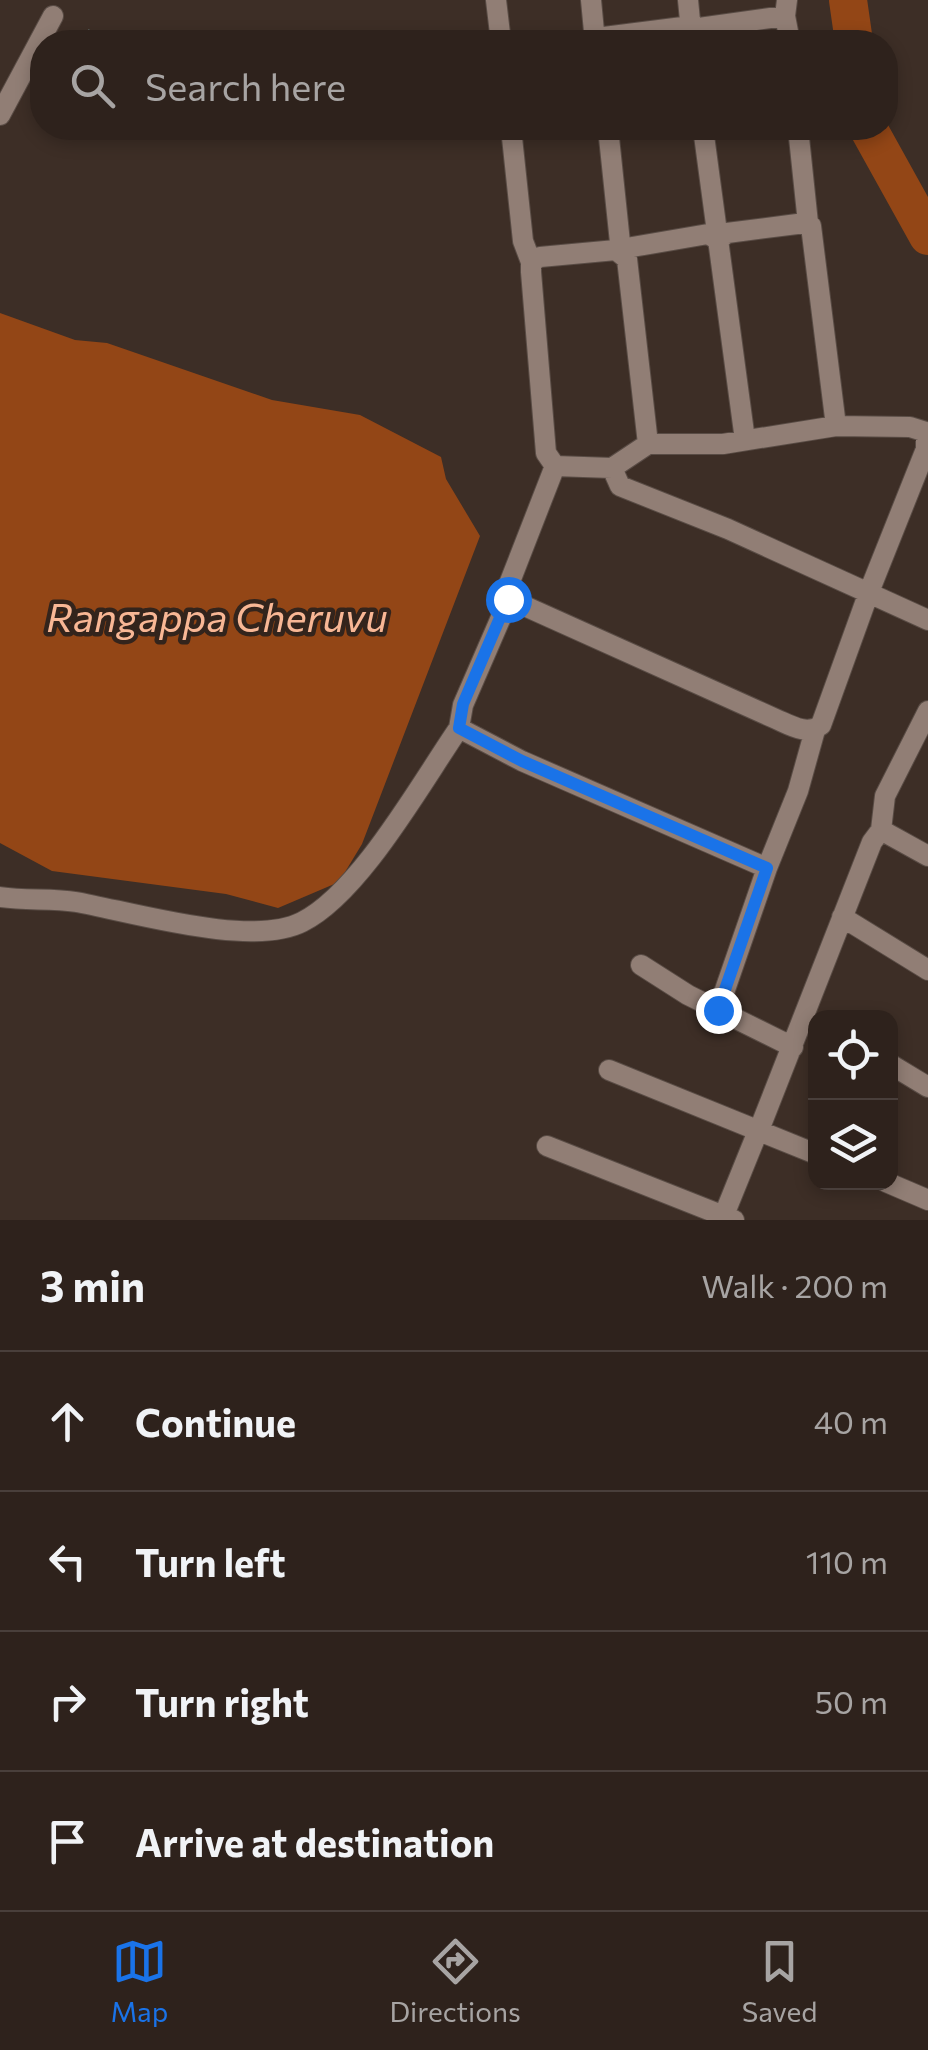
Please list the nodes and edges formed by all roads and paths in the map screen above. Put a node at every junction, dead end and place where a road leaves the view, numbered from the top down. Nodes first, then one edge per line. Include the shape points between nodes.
1 (496, 0) edge
2 (591, 0) edge
3 (688, 0) edge
4 (786, 8) edge
5 (53, 16) dead end
6 (46, 30) edge
7 (500, 30) edge
8 (593, 30) edge
9 (661, 30) edge
10 (686, 30) edge
11 (690, 30) edge
12 (715, 30) edge
13 (30, 59) edge
14 (0, 115) edge
15 (512, 140) edge
16 (609, 140) edge
17 (705, 140) edge
18 (799, 140) edge
19 (808, 223) junction
20 (718, 240) junction
21 (621, 252) junction
22 (531, 262) junction
23 (836, 426) junction
24 (744, 440) junction
25 (648, 444) junction
26 (555, 466) junction
27 (612, 468) junction
28 (869, 592) junction
29 (508, 599) junction
30 (928, 620) edge
31 (928, 711) edge
32 (459, 728) junction
33 (815, 730) junction
34 (922, 742) edge
35 (881, 830) junction
36 (928, 856) edge
37 (767, 868) junction
38 (0, 897) edge
39 (842, 917) junction
40 (641, 965) dead end
41 (928, 970) edge
42 (718, 1010) junction
43 (813, 1010) edge
44 (808, 1025) edge
45 (793, 1047) junction
46 (898, 1069) edge
47 (609, 1070) dead end
48 (928, 1087) edge
49 (757, 1130) junction
50 (547, 1146) dead end
51 (808, 1151) edge
52 (898, 1187) edge
53 (928, 1200) edge
54 (726, 1219) edge

1 - 7 street
2 - 8 street
3 - 11 street
4 - 12 street
5 - 6 street
9 - 10 street
13 - 14 street
15 - 22 street
16 - 21 street
17 - 20 street
18 - 19 street
19 - 20 street via 727,232
19 - 23 street
20 - 21 street via 708,234
20 - 24 street
21 - 22 street
21 - 25 street
22 - 26 street via 546,453
23 - 24 street
23 - 28 street via 926,432 926,449
24 - 25 street
25 - 27 street
26 - 27 street
26 - 29 street
27 - 28 street via 620,486
28 - 30 street
28 - 33 street
29 - 32 street
29 - 33 street via 804,731
31 - 34 street
32 - 37 street
32 - 38 street via 352,883 299,924 253,932 71,901
33 - 37 street
34 - 35 street via 884,796
35 - 36 street
35 - 39 street
37 - 42 street
39 - 41 street
39 - 43 street
40 - 42 street
42 - 45 street
44 - 45 street
45 - 49 street
46 - 48 street
47 - 49 street
49 - 51 street
49 - 54 street
50 - 54 street
52 - 53 street

